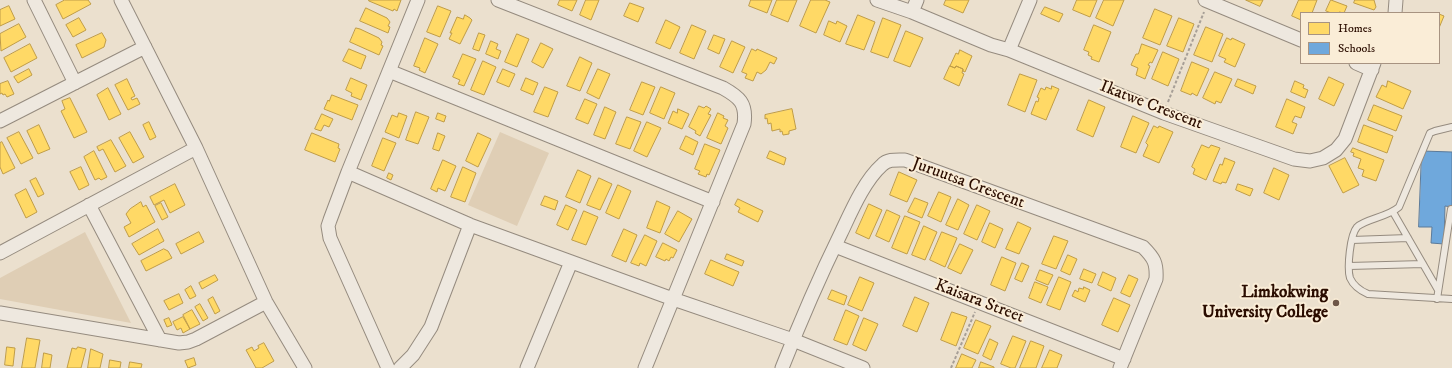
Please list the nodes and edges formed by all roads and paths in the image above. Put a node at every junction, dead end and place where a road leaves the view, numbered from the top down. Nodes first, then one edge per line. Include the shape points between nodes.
1 (34, 0) edge
2 (121, 0) edge
3 (418, 0) edge
4 (498, 0) edge
5 (877, 0) edge
6 (1030, 0) edge
7 (1396, 0) edge
8 (1206, 1) edge
9 (914, 6) edge
10 (1395, 12) edge
11 (1300, 40) edge
12 (145, 47) junction
13 (1009, 50) junction
14 (1362, 64) edge
15 (1373, 66) edge
16 (389, 70) junction
17 (75, 83) junction
18 (1164, 113) junction
19 (0, 121) edge
20 (1452, 126) edge
21 (196, 148) junction
22 (348, 172) junction
23 (712, 202) junction
24 (89, 205) junction
25 (1451, 209) edge
26 (1393, 212) junction
27 (470, 225) junction
28 (1408, 238) junction
29 (1352, 240) junction
30 (835, 246) junction
31 (0, 253) edge
32 (571, 262) junction
33 (1423, 264) junction
34 (1349, 266) junction
35 (1438, 290) junction
36 (673, 299) junction
37 (1437, 299) junction
38 (1452, 299) edge
39 (266, 302) junction
40 (979, 302) junction
41 (0, 313) edge
42 (160, 340) junction
43 (793, 340) junction
44 (1122, 363) edge
45 (305, 368) edge
46 (388, 368) edge
47 (400, 368) edge
48 (527, 368) edge
49 (645, 368) edge
50 (782, 368) edge
51 (863, 368) edge
52 (951, 368) edge

1 - 17 street
2 - 12 street
3 - 16 street
4 - 23 street via 736,95 745,110 744,124
5 - 9 street, Ikatwe Crescent
6 - 13 street
7 - 10 street
8 - 11 street
8 - 18 path
9 - 13 street, Ikatwe Crescent via 991,45
12 - 17 street
12 - 21 street
13 - 18 street, Ikatwe Crescent
14 - 15 street
15 - 18 street, Ikatwe Crescent via 1345,139 1336,150 1324,158 1310,161 1294,159
16 - 22 street
16 - 23 street
17 - 19 street
20 - 26 lane via 1430,134 1402,201
21 - 24 street
21 - 39 street
22 - 27 street
22 - 46 street via 330,220 329,232
23 - 36 street
24 - 31 street
24 - 42 street
25 - 35 lane
26 - 28 lane
26 - 29 lane via 1359,226
27 - 32 street
27 - 47 street via 431,327 413,355
28 - 29 lane
28 - 33 lane
29 - 34 lane
30 - 40 street, Kaisara Street
30 - 43 street, Juruutsa Crescent
30 - 44 street, Juruutsa Crescent via 856,201 874,173 883,164 892,160 905,160 1143,247 1156,263 1156,279
32 - 36 street
32 - 48 street
33 - 34 lane
33 - 35 lane
34 - 37 lane via 1350,278 1357,289 1368,294
35 - 37 lane
36 - 43 street
36 - 49 street
37 - 38 lane
39 - 42 street via 188,342
39 - 45 street
40 - 44 street, Kaisara Street
40 - 52 path
41 - 42 street
43 - 50 street, Juruutsa Crescent
43 - 51 street

